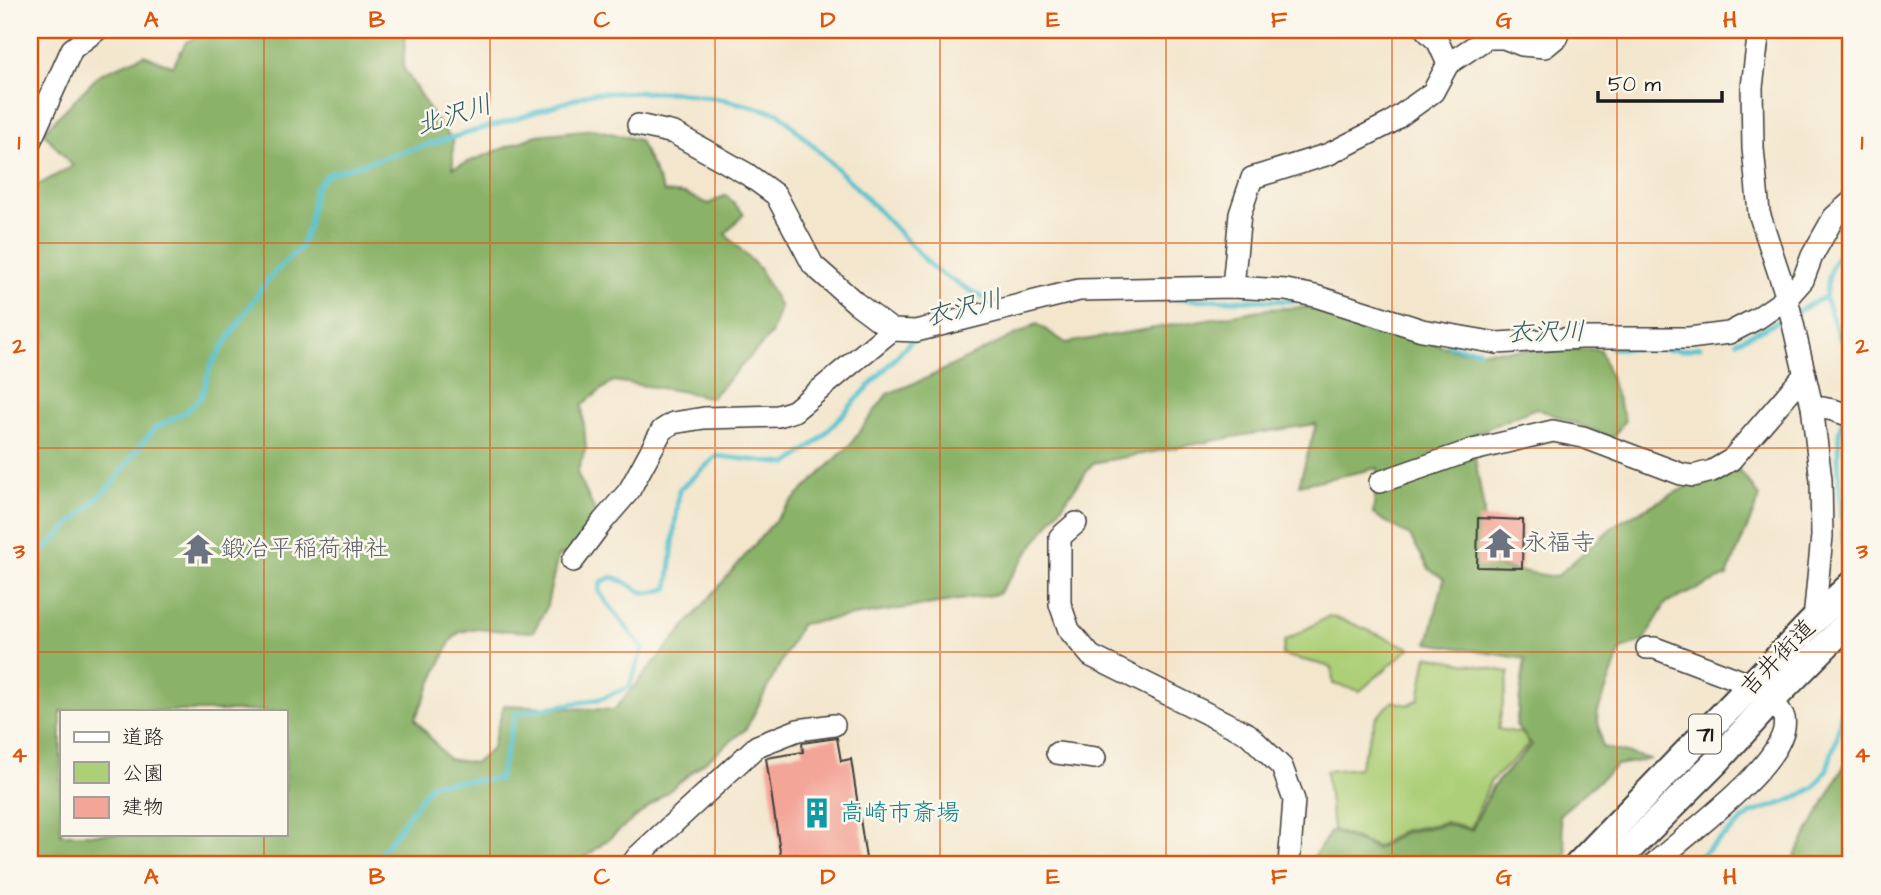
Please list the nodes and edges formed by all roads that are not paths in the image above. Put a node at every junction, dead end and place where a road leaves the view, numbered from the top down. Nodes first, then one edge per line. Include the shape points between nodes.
1 (97, 30) edge
2 (1426, 30) edge
3 (1557, 30) edge
4 (1759, 30) edge
5 (1448, 64) junction
6 (638, 125) dead end
7 (30, 142) edge
8 (1851, 202) edge
9 (1233, 287) junction
10 (1787, 298) junction
11 (892, 330) junction
12 (1805, 374) junction
13 (1832, 411) edge
14 (1380, 482) dead end
15 (1076, 523) dead end
16 (573, 561) dead end
17 (1837, 612) edge
18 (1647, 648) dead end
19 (1761, 693) junction
20 (834, 725) dead end
21 (1057, 753) dead end
22 (1095, 758) dead end
23 (631, 865) edge
24 (1289, 865) edge
25 (1578, 865) edge
26 (1613, 865) edge
27 (1653, 865) edge

1 - 7 street via 72,50
2 - 5 street
3 - 5 street via 1557,37 1545,47 1521,45 1504,37 1487,38
4 - 10 street via 1752,88 1759,213
5 - 9 street via 1433,92 1390,124 1329,154 1252,178 1240,214
6 - 11 street via 674,132 776,195 813,265
8 - 10 street via 1834,217 1803,280
9 - 10 street via 1315,296 1422,330 1497,343 1729,333
9 - 11 street via 1079,290 916,331
10 - 12 street
11 - 16 street via 794,411 778,416 704,418 673,423 662,430 629,491
12 - 13 street
12 - 14 street via 1731,460 1693,476 1553,431 1469,450
13 - 17 street via 1821,480 1822,536
15 - 24 street via 1060,537 1060,604 1069,630 1091,656 1248,734 1282,767 1294,800
17 - 19 main road, 吉井街道 / 71
18 - 19 street
19 - 25 main road, 吉井街道 / 71
19 - 26 main road, 吉井街道 / 71 via 1716,762
19 - 27 street via 1783,714 1783,737 1739,791
20 - 23 street via 798,730 757,746
21 - 22 street

